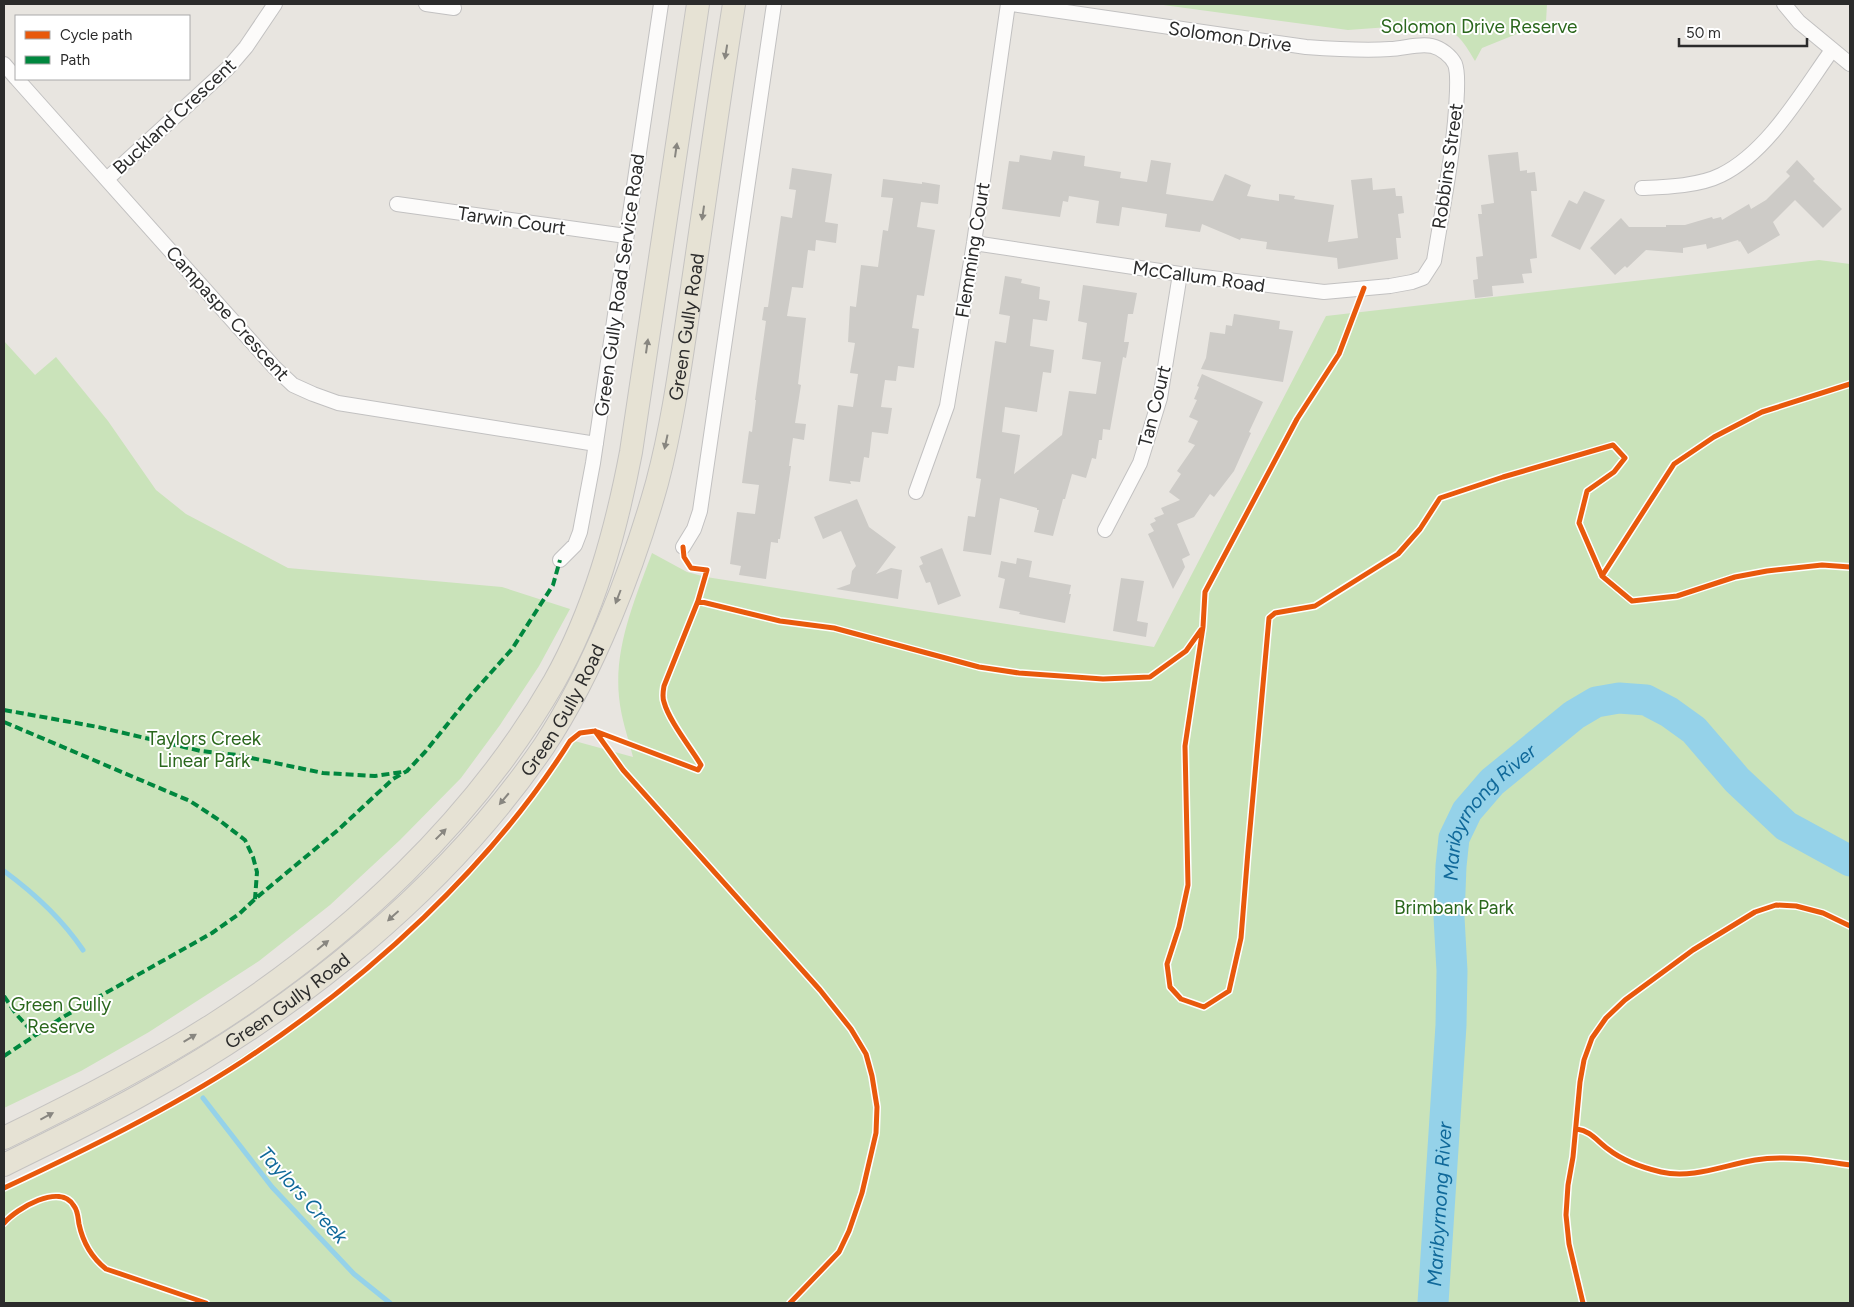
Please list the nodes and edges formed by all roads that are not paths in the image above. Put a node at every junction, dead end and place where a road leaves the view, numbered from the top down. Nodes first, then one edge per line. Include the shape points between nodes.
1 (275, 4) edge
2 (426, 4) edge
3 (661, 4) edge
4 (698, 4) edge
5 (734, 4) edge
6 (774, 4) edge
7 (1008, 4) edge
8 (1012, 4) edge
9 (1784, 4) edge
10 (454, 8) dead end
11 (1832, 50) junction
12 (1446, 54) joint
13 (4, 64) edge
14 (1850, 64) edge
15 (15, 77) edge
16 (18, 80) edge
17 (107, 179) junction
18 (1642, 188) dead end
19 (397, 204) dead end
20 (626, 236) junction
21 (974, 243) junction
22 (1180, 274) junction
23 (1423, 278) joint
24 (596, 444) junction
25 (916, 492) dead end
26 (1106, 530) dead end
27 (683, 547) dead end
28 (560, 560) dead end
29 (4, 1138) edge
30 (4, 1165) edge

1 - 17 street, Buckland Crescent via 228,68
2 - 10 street
3 - 20 street, Green Gully Road Service Road
29 -> 4 main road, Green Gully Road via 156,1059 213,1025 310,955 353,920 451,824 530,721 555,680 579,628 610,547 621,505
5 -> 30 main road, Green Gully Road via 676,394 657,482 636,548 601,638 545,744 517,783 446,865 356,950 259,1023 149,1091
6 - 27 street via 700,511 694,530
7 - 21 street, Flemming Court
8 - 12 street, Solomon Drive via 1306,47 1350,50 1425,46 1438,48
9 - 11 street via 1799,22
11 - 14 street
11 - 18 street via 1769,137 1745,160 1720,176 1698,182
12 - 23 street, Robbins Street via 1457,71 1456,113 1434,260
13 - 15 street, Campaspe Crescent
16 - 17 street, Campaspe Crescent
17 - 24 street, Campaspe Crescent via 293,385 338,403
19 - 20 street, Tarwin Court
20 - 24 street, Green Gully Road Service Road
21 - 22 street, McCallum Road
21 - 25 street, Flemming Court via 946,406
22 - 23 street, McCallum Road via 1324,292 1390,286
22 - 26 street, Tan Court via 1160,398 1140,463
24 - 28 street, Green Gully Road Service Road via 580,532 575,545

